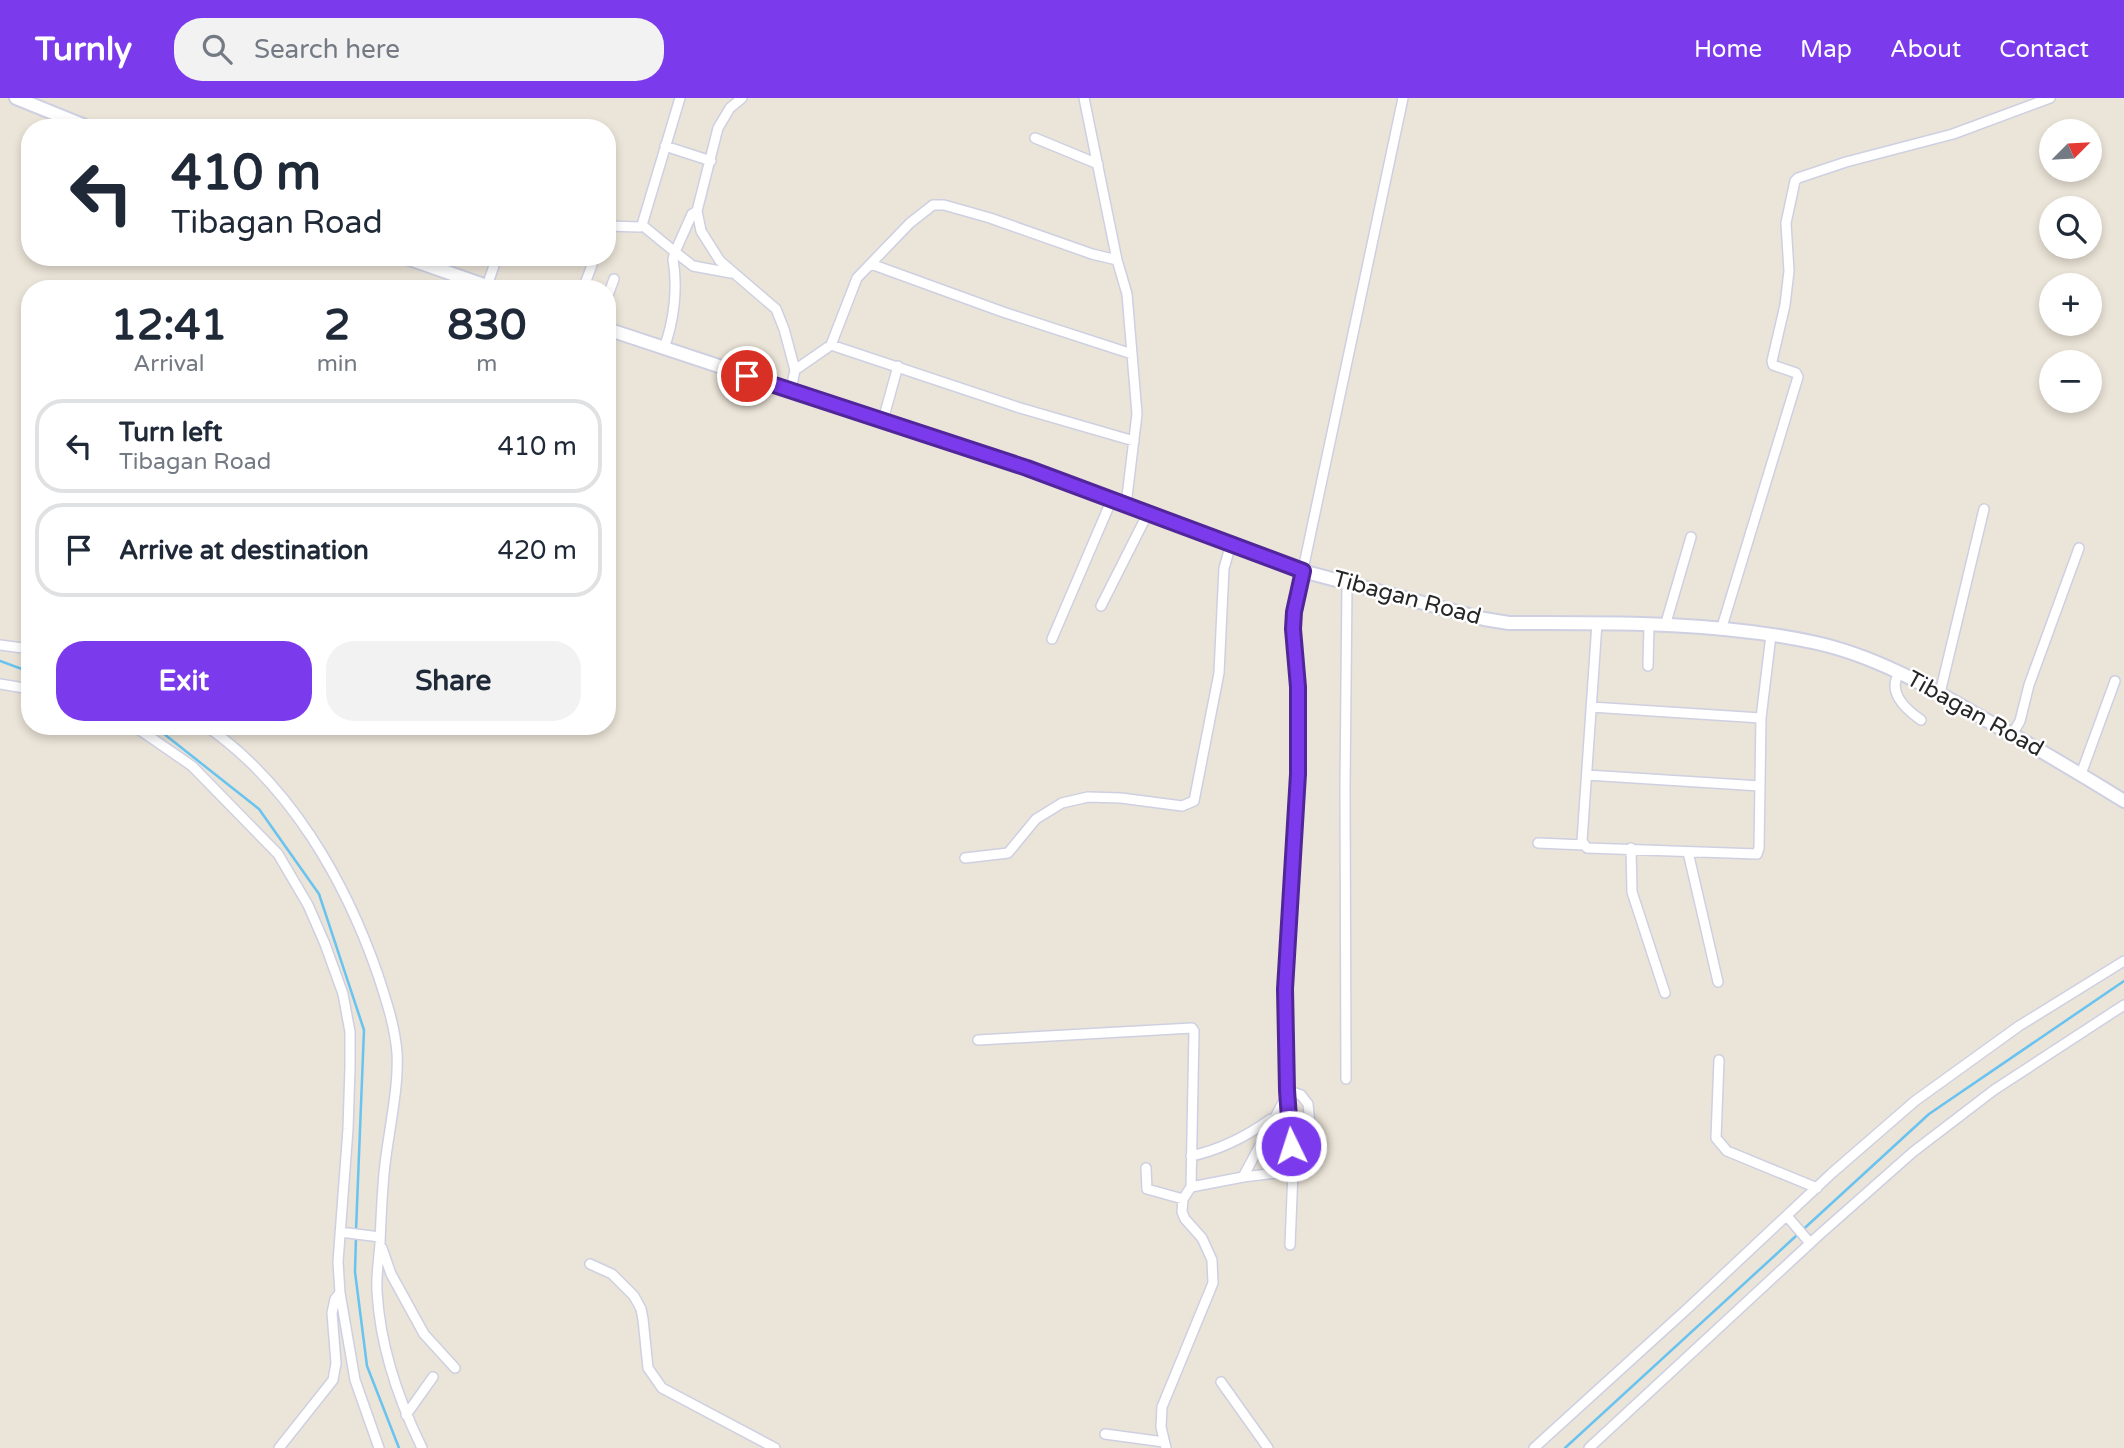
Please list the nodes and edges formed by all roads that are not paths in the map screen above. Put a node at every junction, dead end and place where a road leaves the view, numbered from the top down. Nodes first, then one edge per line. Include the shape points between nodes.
1 (16, 98) edge
2 (680, 98) edge
3 (742, 98) edge
4 (1084, 98) edge
5 (1403, 98) edge
6 (2050, 98) edge
7 (68, 119) edge
8 (1035, 138) dead end
9 (665, 146) junction
10 (710, 161) junction
11 (1098, 164) junction
12 (697, 211) junction
13 (642, 225) junction
14 (616, 226) edge
15 (675, 252) junction
16 (1117, 260) junction
17 (871, 264) junction
18 (430, 266) edge
19 (736, 275) junction
20 (471, 280) edge
21 (616, 332) edge
22 (831, 345) junction
23 (664, 348) junction
24 (1132, 354) junction
25 (898, 366) junction
26 (795, 370) junction
27 (791, 390) junction
28 (883, 420) junction
29 (1134, 441) junction
30 (1112, 499) junction
31 (1126, 505) junction
32 (1984, 509) dead end
33 (1148, 513) junction
34 (1691, 537) dead end
35 (1231, 544) junction
36 (2079, 548) dead end
37 (1303, 571) junction
38 (1347, 583) junction
39 (1101, 606) dead end
40 (1597, 623) junction
41 (1649, 625) junction
42 (1665, 626) junction
43 (1721, 630) junction
44 (1771, 635) junction
45 (1052, 639) dead end
46 (0, 646) edge
47 (21, 648) edge
48 (1648, 666) dead end
49 (1900, 672) junction
50 (2115, 681) dead end
51 (0, 684) edge
52 (21, 688) edge
53 (1940, 693) junction
54 (1591, 707) junction
55 (1762, 718) junction
56 (1921, 720) dead end
57 (147, 735) edge
58 (217, 735) edge
59 (2012, 735) junction
60 (2081, 774) junction
61 (1587, 775) junction
62 (1760, 786) junction
63 (2124, 801) edge
64 (1538, 843) dead end
65 (1584, 845) junction
66 (1631, 848) junction
67 (1688, 852) junction
68 (965, 858) dead end
69 (2124, 961) edge
70 (1718, 982) dead end
71 (1665, 993) dead end
72 (2124, 1005) edge
73 (978, 1040) dead end
74 (1719, 1060) dead end
75 (1346, 1079) dead end
76 (1287, 1092) junction
77 (1276, 1116) junction
78 (1191, 1156) junction
79 (1146, 1168) dead end
80 (1293, 1171) junction
81 (1243, 1177) junction
82 (1191, 1187) junction
83 (1817, 1188) junction
84 (1183, 1199) junction
85 (1789, 1218) junction
86 (343, 1232) junction
87 (380, 1239) junction
88 (1808, 1241) junction
89 (1290, 1245) dead end
90 (590, 1264) dead end
91 (340, 1293) junction
92 (455, 1368) dead end
93 (433, 1377) dead end
94 (1221, 1382) dead end
95 (406, 1415) junction
96 (1105, 1434) dead end
97 (1165, 1445) edge
98 (279, 1448) edge
99 (379, 1448) edge
100 (422, 1448) edge
101 (775, 1448) edge
102 (1268, 1448) edge
103 (1534, 1448) edge
104 (1589, 1448) edge

1 - 7 main road
2 - 9 street
3 - 10 street via 718,128
4 - 11 street
5 - 37 street
6 - 43 street via 1953,134 1798,178 1792,185 1786,223 1788,286 1772,362 1798,377
8 - 11 street
9 - 10 street
9 - 13 street
10 - 12 street
11 - 16 street
12 - 15 street
12 - 19 street via 710,247
13 - 14 street
13 - 15 street
15 - 19 street via 693,267
15 - 23 street via 673,317
16 - 17 street via 938,204 910,223
16 - 24 street via 1128,295
17 - 22 street via 852,287
17 - 24 street
18 - 20 main road
19 - 26 street via 776,309
21 - 23 main road, Tibagan Road
22 - 25 street
22 - 26 street
23 - 27 main road, Tibagan Road
24 - 29 street
25 - 28 street
25 - 29 street
26 - 27 street
27 - 28 main road, Tibagan Road
28 - 30 main road, Tibagan Road
29 - 31 street
30 - 31 main road, Tibagan Road
30 - 45 street
31 - 33 main road, Tibagan Road
32 - 53 street
33 - 35 main road, Tibagan Road
33 - 39 street
34 - 42 street
35 - 37 main road, Tibagan Road
35 - 68 street via 1224,568 1219,673 1194,801 1182,806 1121,798 1071,800 1036,819 1008,853
36 - 59 street
37 - 38 main road, Tibagan Road
37 - 76 street via 1293,629 1298,774 1285,989
38 - 40 main road, Tibagan Road via 1484,619
38 - 75 street
40 - 41 main road, Tibagan Road
40 - 54 street
41 - 42 main road, Tibagan Road
41 - 48 street
42 - 43 main road, Tibagan Road
43 - 44 main road, Tibagan Road
44 - 49 main road, Tibagan Road via 1852,653
44 - 55 street
46 - 47 street
49 - 53 main road, Tibagan Road
49 - 56 street via 1894,688 1902,705
50 - 60 street
51 - 52 street
53 - 59 main road, Tibagan Road
54 - 55 street
54 - 61 street
55 - 62 street
57 - 86 street via 192,766 278,854 325,944 343,994 350,1032
58 - 87 street via 246,758 300,820 355,916 375,968 397,1054
59 - 60 main road, Tibagan Road
60 - 63 main road, Tibagan Road
61 - 62 street
61 - 65 street
62 - 67 street via 1757,853
64 - 65 street
65 - 66 street
66 - 67 street
66 - 71 street via 1632,892
67 - 70 street
69 - 83 street via 2019,1026 1915,1101
72 - 88 street via 1994,1090
73 - 78 street via 1191,1027
74 - 83 street via 1719,1143 1727,1151
76 - 77 street
76 - 80 street
76 - 80 street via 1301,1095 1308,1104 1315,1162 1311,1168
77 - 78 street via 1250,1134
77 - 81 street
78 - 82 street
79 - 84 street via 1147,1189
80 - 81 street
80 - 89 street
81 - 82 street
82 - 84 street
83 - 85 street
84 - 97 street via 1185,1219 1212,1259 1213,1283 1162,1407
85 - 88 street
85 - 103 street
86 - 87 street
86 - 91 street via 338,1262
87 - 92 street via 391,1274 424,1334
87 - 95 street via 377,1290 388,1360
88 - 104 street
90 - 101 street via 612,1274 634,1296 641,1309 648,1367 662,1388
91 - 98 street via 332,1313 333,1380
91 - 99 street via 355,1380
93 - 95 street
94 - 102 street
95 - 100 street
96 - 97 street

